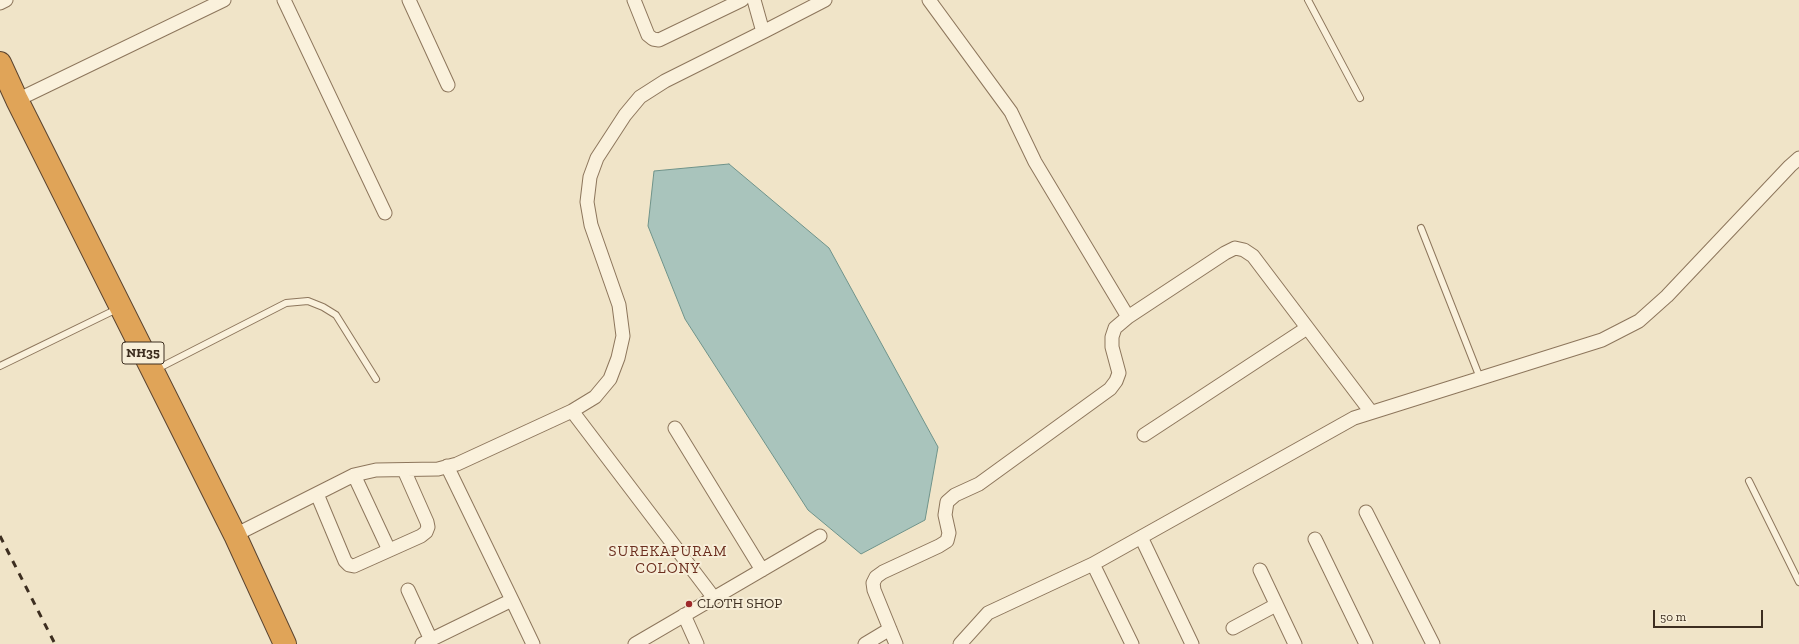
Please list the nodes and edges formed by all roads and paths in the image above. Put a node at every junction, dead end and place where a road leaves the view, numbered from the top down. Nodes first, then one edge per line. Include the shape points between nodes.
1 (6, 0) edge
2 (224, 0) edge
3 (284, 0) edge
4 (409, 0) edge
5 (634, 0) edge
6 (742, 0) edge
7 (754, 0) edge
8 (825, 0) edge
9 (929, 0) edge
10 (1308, 0) edge
11 (0, 3) edge
12 (763, 32) junction
13 (0, 62) edge
14 (448, 84) dead end
15 (1360, 98) dead end
16 (17, 100) junction
17 (1799, 158) edge
18 (385, 213) dead end
19 (1421, 228) dead end
20 (121, 307) junction
21 (1128, 317) junction
22 (1307, 328) junction
23 (0, 366) edge
24 (152, 371) junction
25 (1480, 378) junction
26 (376, 379) dead end
27 (572, 412) junction
28 (1371, 412) junction
29 (675, 428) dead end
30 (1144, 435) dead end
31 (447, 466) junction
32 (404, 470) junction
33 (354, 475) junction
34 (1748, 481) dead end
35 (317, 494) junction
36 (1366, 512) dead end
37 (234, 535) junction
38 (820, 536) dead end
39 (1141, 537) junction
40 (1315, 539) dead end
41 (389, 550) junction
42 (1094, 564) junction
43 (762, 570) junction
44 (1260, 570) dead end
45 (1799, 582) edge
46 (408, 590) dead end
47 (714, 598) junction
48 (512, 600) junction
49 (1276, 605) junction
50 (684, 615) junction
51 (1233, 628) dead end
52 (890, 629) junction
53 (427, 642) edge
54 (285, 644) edge
55 (534, 644) edge
56 (635, 644) edge
57 (696, 644) edge
58 (865, 644) edge
59 (896, 644) edge
60 (960, 644) edge
61 (1132, 644) edge
62 (1192, 644) edge
63 (1295, 644) edge
64 (1366, 644) edge
65 (1434, 644) edge

1 - 11 street
2 - 16 street
3 - 18 street
4 - 14 street
5 - 6 street via 648,35 659,40
7 - 12 street
8 - 12 street
9 - 21 street via 1011,112 1035,162
10 - 15 lane
12 - 27 street via 665,81 640,97 597,158 590,177 587,202 591,225 619,305 622,336 618,358 610,379 595,397
13 - 16 highway, NH35
16 - 20 highway, NH35
17 - 25 street via 1667,296 1638,321 1602,340
19 - 25 lane
20 - 23 lane
20 - 24 highway, NH35
21 - 22 street via 1235,248 1253,256
21 - 52 street via 1115,328 1112,337 1119,373 1110,389 979,484 955,495 947,502 944,515 947,541 876,577 873,583 874,590
22 - 28 street
22 - 30 street
24 - 26 lane via 286,303 308,301 336,315
24 - 37 highway, NH35
25 - 28 street
27 - 31 street
27 - 47 street
28 - 39 street via 1325,433
29 - 43 street
31 - 32 street via 438,469
31 - 48 street
32 - 33 street via 376,470
32 - 41 street via 428,527 421,536
33 - 35 street
33 - 41 street
34 - 45 lane
35 - 37 street
35 - 41 street via 344,560 349,565 365,562
36 - 65 street
37 - 54 highway, NH35
38 - 43 street
39 - 42 street
39 - 62 street
40 - 64 street
42 - 60 street via 988,613
42 - 61 street
43 - 47 street
44 - 49 street
46 - 53 street
47 - 50 street
48 - 53 street
48 - 55 street
49 - 51 street
49 - 63 street
50 - 56 street
50 - 57 street
52 - 58 street
52 - 59 street

